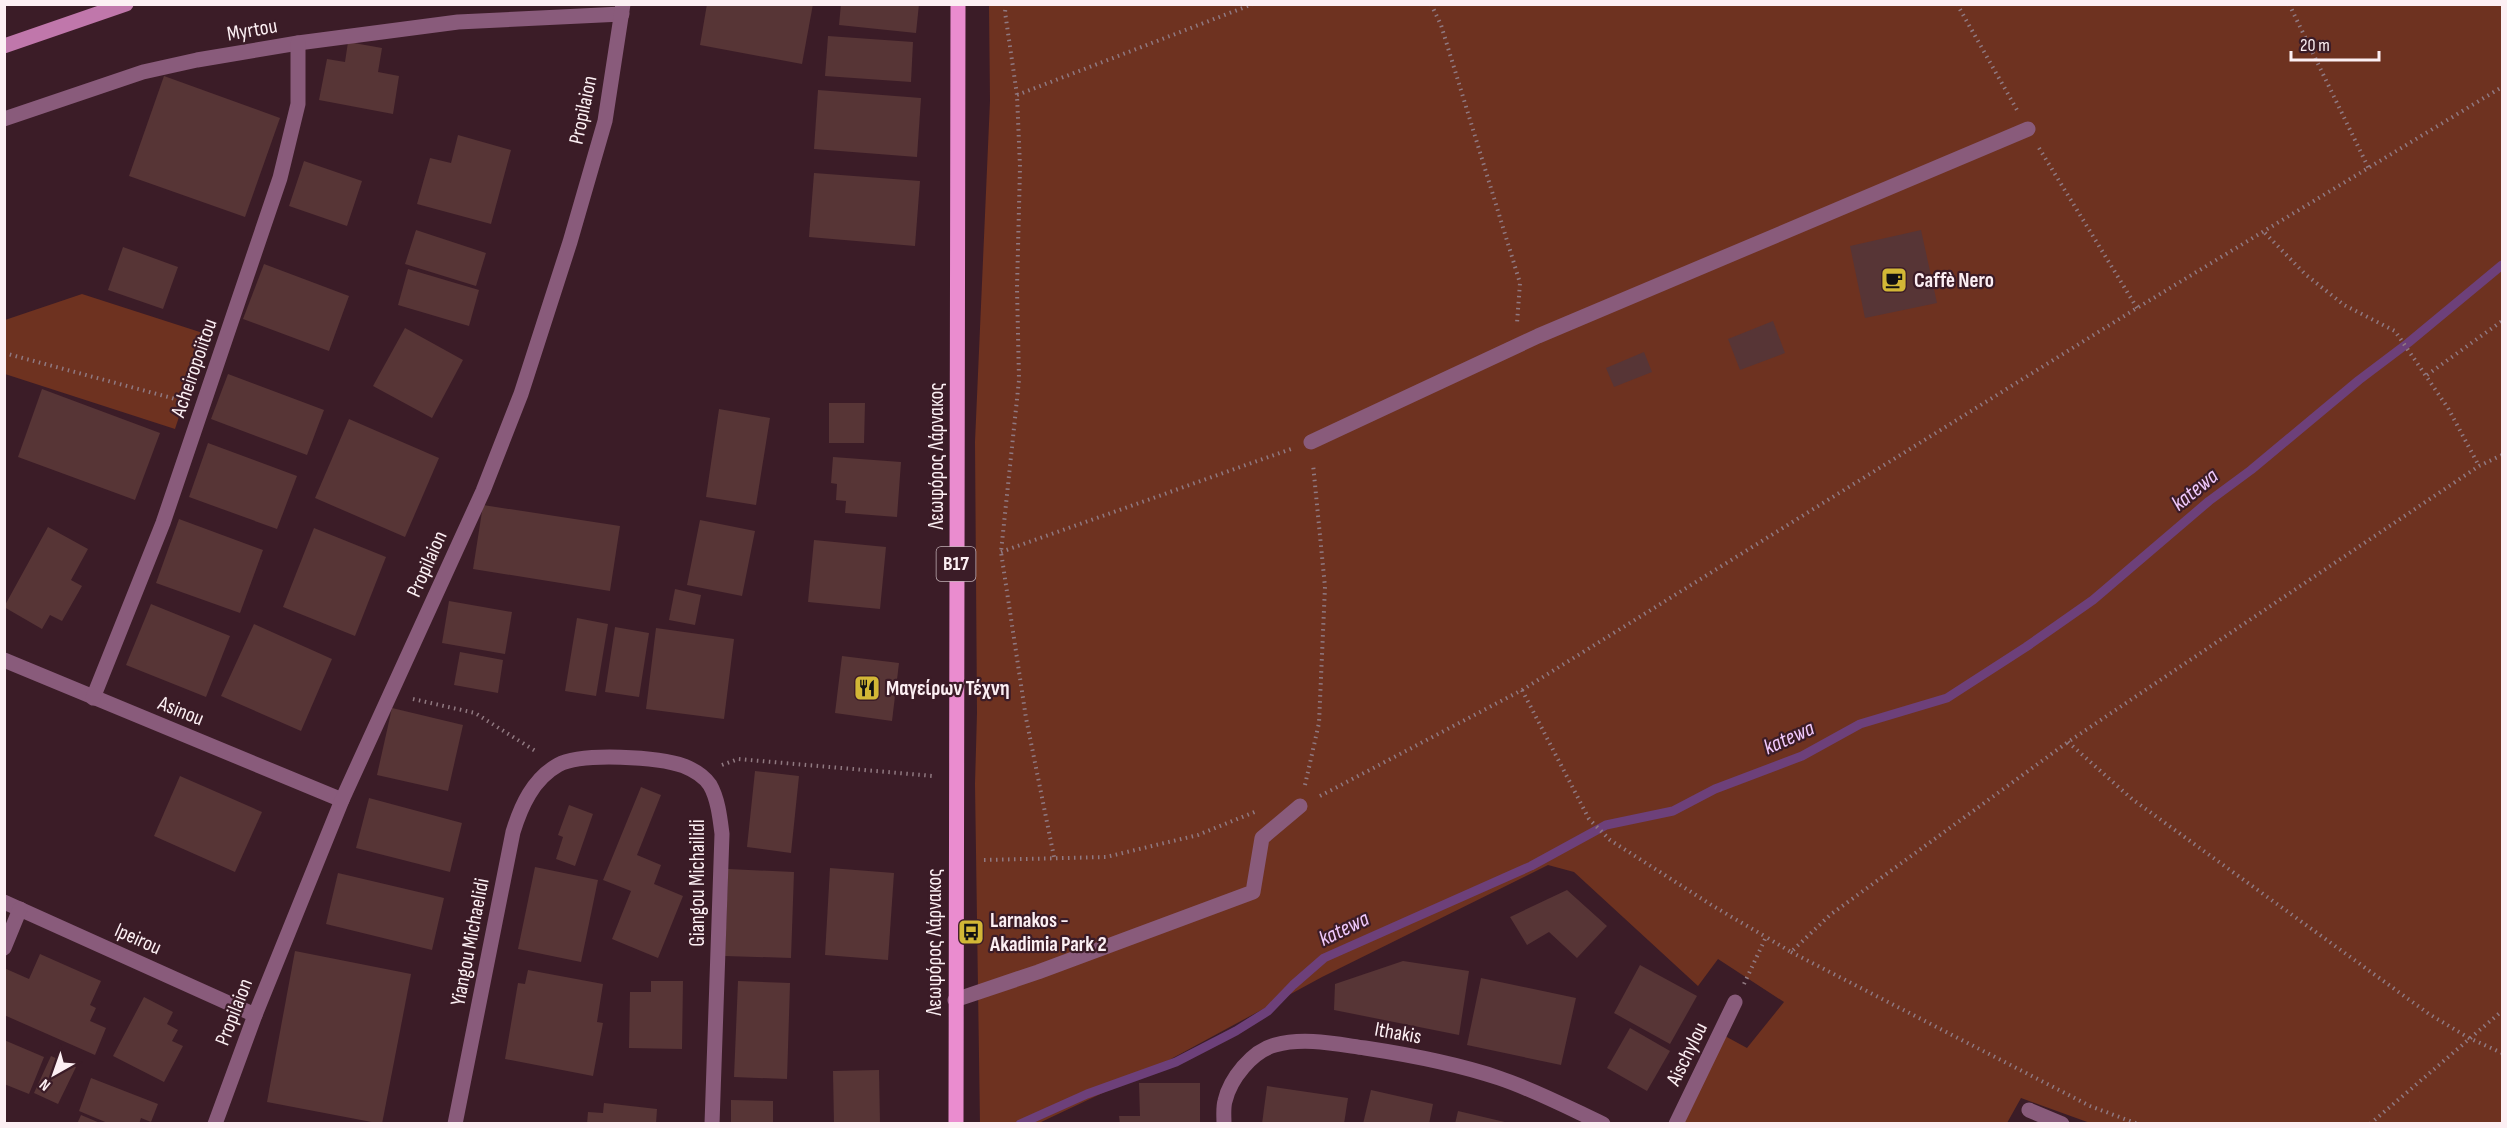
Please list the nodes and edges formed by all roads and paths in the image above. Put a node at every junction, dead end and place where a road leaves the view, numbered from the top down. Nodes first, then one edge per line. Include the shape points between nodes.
1 (126, 4) edge
2 (958, 4) edge
3 (1006, 4) edge
4 (1253, 4) edge
5 (1431, 4) edge
6 (1957, 4) edge
7 (2289, 4) edge
8 (622, 9) edge
9 (298, 43) junction
10 (4, 46) edge
11 (2502, 87) edge
12 (1017, 94) junction
13 (4, 119) edge
14 (2028, 129) junction
15 (2369, 168) junction
16 (2265, 233) junction
17 (2138, 308) junction
18 (2502, 321) edge
19 (1515, 346) junction
20 (4, 353) edge
21 (2427, 375) junction
22 (204, 406) junction
23 (1311, 442) junction
24 (2502, 455) edge
25 (2479, 466) junction
26 (1001, 552) junction
27 (4, 660) edge
28 (1522, 690) junction
29 (390, 694) junction
30 (93, 698) junction
31 (2068, 742) junction
32 (558, 765) junction
33 (700, 774) junction
34 (933, 777) dead end
35 (342, 800) junction
36 (1300, 806) junction
37 (1259, 810) dead end
38 (1053, 857) junction
39 (984, 860) dead end
40 (4, 902) edge
41 (20, 909) junction
42 (1766, 937) junction
43 (4, 948) edge
44 (1791, 952) junction
45 (955, 1000) junction
46 (1735, 1002) joint
47 (2502, 1011) edge
48 (255, 1015) junction
49 (2469, 1038) junction
50 (2502, 1053) edge
51 (2029, 1110) dead end
52 (215, 1124) edge
53 (456, 1124) edge
54 (712, 1124) edge
55 (956, 1124) edge
56 (1224, 1124) edge
57 (1604, 1124) edge
58 (1676, 1124) edge
59 (2061, 1124) edge
60 (2138, 1124) edge
61 (2370, 1124) edge

1 - 10 street
2 - 45 main road, Λεωφόρος Λάρνακος / B17
3 - 12 path
4 - 12 path
5 - 19 path via 1441,25 1520,283
6 - 14 path
7 - 15 path
8 - 9 street, Myrtou via 458,22
8 - 29 street, Propilaion via 605,121 521,394 483,491
9 - 13 street, Myrtou via 143,72
9 - 22 street, Acheiropoiitou via 294,125
11 - 15 path
12 - 26 path via 1019,380
14 - 17 path
14 - 19 street
15 - 16 path
16 - 17 path
16 - 21 path via 2305,274 2344,305 2395,331
17 - 28 path
18 - 21 path
19 - 23 street
20 - 22 path
21 - 25 path
22 - 30 street, Acheiropoiitou
23 - 26 path
23 - 36 path via 1325,587 1319,723
24 - 25 path
25 - 31 path
26 - 38 path via 1026,718
27 - 30 street, Asinou
28 - 36 path
28 - 42 path via 1589,819 1610,840
29 - 32 path via 475,713
29 - 35 street, Propilaion
30 - 35 street, Asinou
31 - 44 path via 1830,915
31 - 49 path via 2132,800 2429,1014
32 - 33 street via 593,756 671,762
32 - 53 street, Yiangou Michaelidi via 529,793 513,832
33 - 34 path via 738,759
33 - 54 street, Giangou Michailidi via 715,798 722,834
35 - 48 street, Propilaion
36 - 45 street via 1262,838 1253,892
37 - 38 path via 1198,835 1106,857
38 - 39 path
40 - 41 street, Ipeirou
41 - 43 street
41 - 48 street, Ipeirou
42 - 44 path
42 - 46 path
44 - 60 path via 2090,1106
45 - 55 main road, Λεωφόρος Λάρνακος / B17
46 - 58 street, Aischylou
47 - 49 path
48 - 52 street, Propilaion
49 - 50 path
49 - 61 path
51 - 59 street
56 - 57 street, Ithakis via 1224,1102 1241,1069 1265,1049 1299,1042 1329,1043 1454,1064 1501,1078

